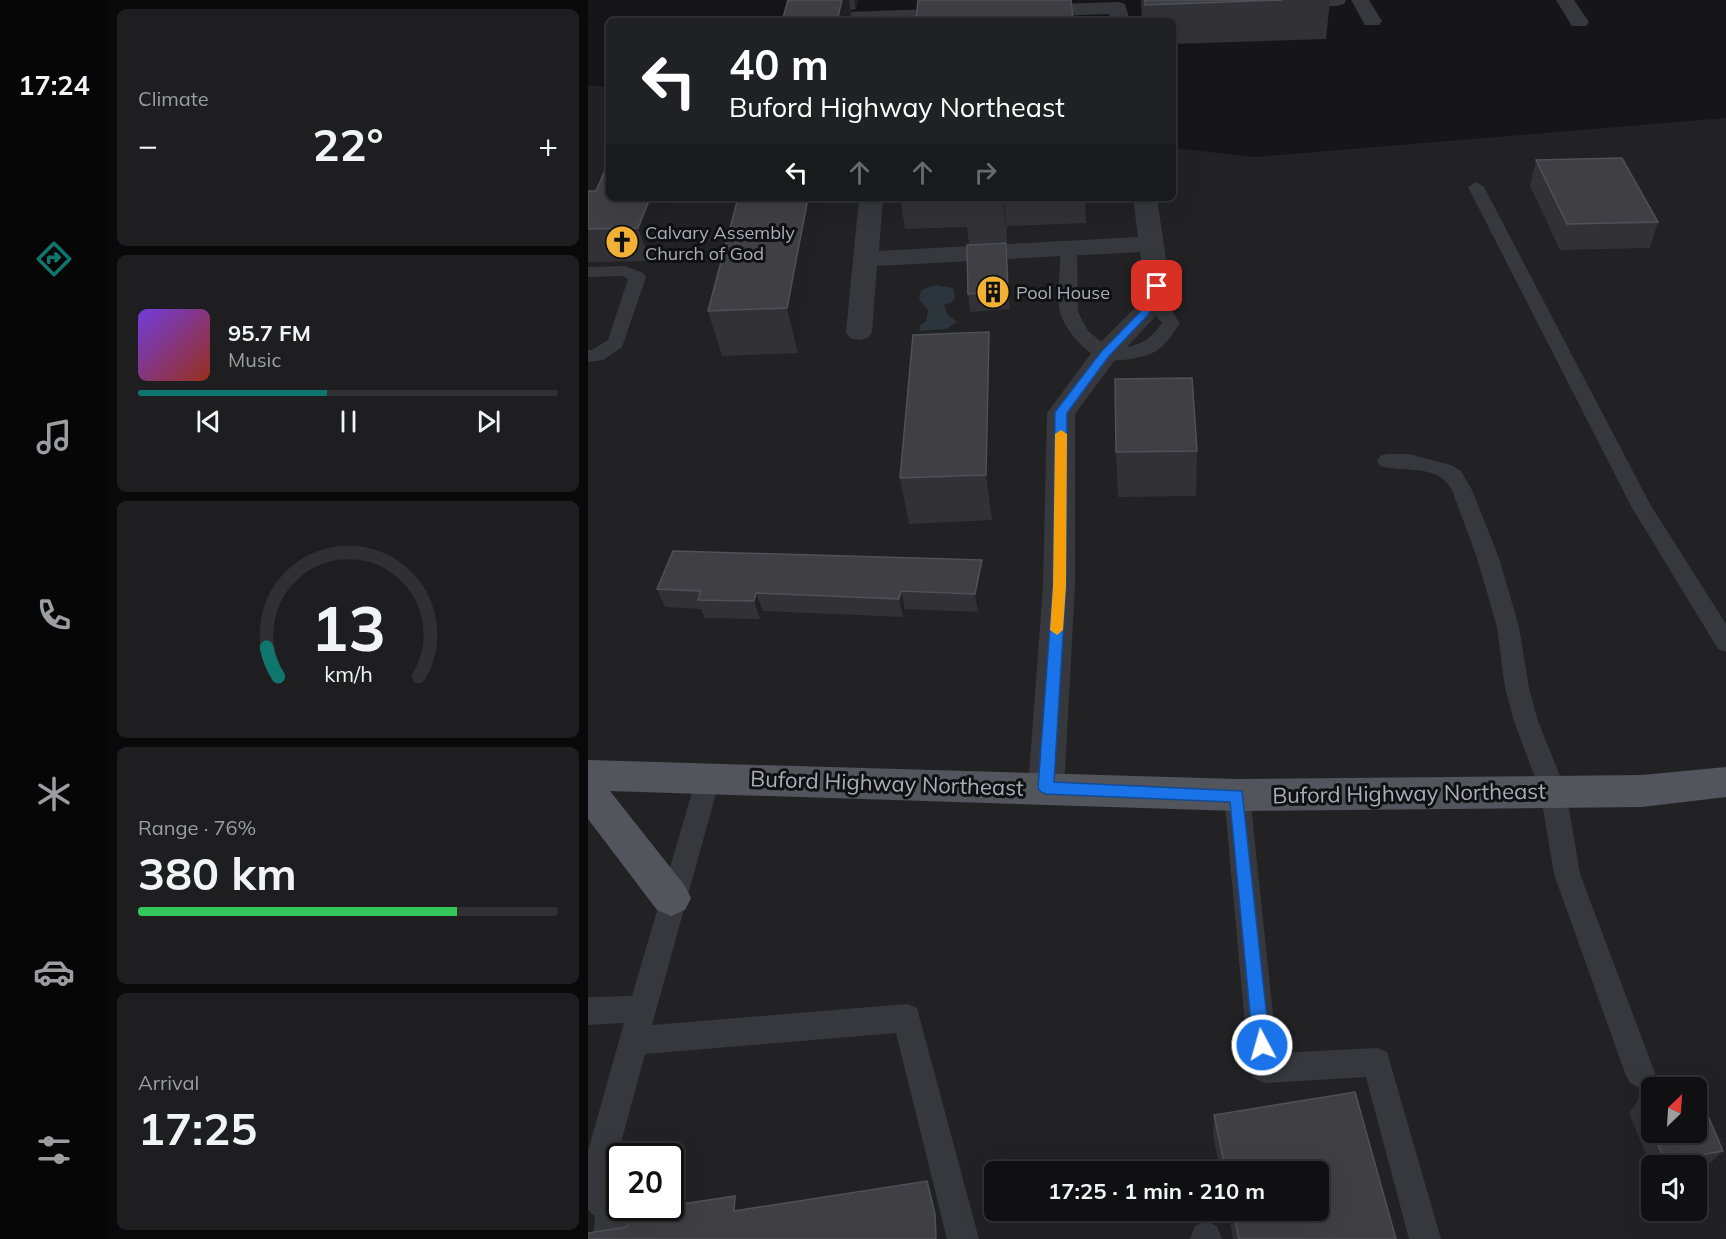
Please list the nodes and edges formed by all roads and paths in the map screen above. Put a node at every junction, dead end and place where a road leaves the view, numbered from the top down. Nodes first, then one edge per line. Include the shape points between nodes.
1 (1338, 0) edge
2 (1360, 0) edge
3 (1564, 0) edge
4 (1268, 2) edge
5 (1141, 7) dead end
6 (1006, 12) edge
7 (983, 13) edge
8 (1119, 14) edge
9 (902, 18) edge
10 (1372, 21) dead end
11 (1579, 22) dead end
12 (1476, 187) dead end
13 (871, 201) edge
14 (1145, 201) edge
15 (1151, 244) junction
16 (1069, 248) junction
17 (866, 259) junction
18 (588, 272) edge
19 (859, 332) dead end
20 (1105, 354) junction
21 (588, 356) edge
22 (1387, 461) dead end
23 (1726, 643) edge
24 (588, 775) edge
25 (708, 778) junction
26 (1726, 782) edge
27 (1046, 788) junction
28 (588, 790) edge
29 (1553, 791) junction
30 (1237, 795) junction
31 (671, 898) junction
32 (643, 1009) junction
33 (588, 1011) edge
34 (634, 1041) junction
35 (1640, 1073) dead end
36 (590, 1192) edge
37 (609, 1239) edge
38 (963, 1239) edge
39 (1425, 1239) edge

1 - 4 street
2 - 10 street
3 - 11 street
5 - 8 street
6 - 8 street
7 - 9 street
12 - 23 lane via 1641,506
13 - 17 street
14 - 15 street
15 - 16 street
15 - 20 street via 1157,286 1144,313
16 - 17 street
16 - 20 lane via 1069,312 1081,334
17 - 19 street
18 - 21 lane via 625,271 637,277 616,343 596,356
20 - 27 street via 1061,412 1059,586
22 - 29 lane via 1409,461 1444,470 1454,476 1462,490 1488,558 1508,627 1526,721
24 - 25 main road, Buford Highway Northeast
25 - 27 main road, Buford Highway Northeast
25 - 31 lane
26 - 29 main road, Buford Highway Northeast via 1642,791
27 - 30 main road, Buford Highway Northeast
28 - 31 main road
29 - 30 main road, Buford Highway Northeast
29 - 35 lane via 1568,874
30 - 39 lane via 1264,1068 1377,1062
31 - 32 lane
32 - 33 lane
32 - 34 lane
34 - 36 lane
34 - 38 lane via 907,1018
36 - 37 lane via 611,1210

